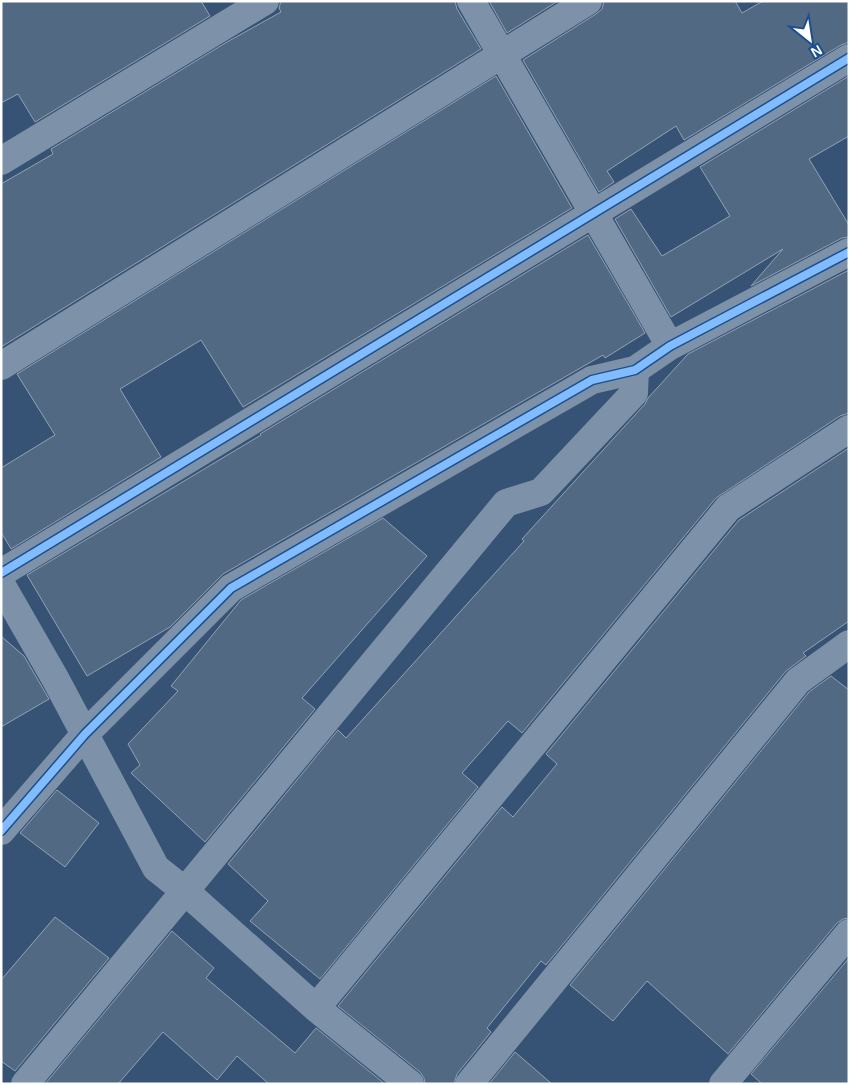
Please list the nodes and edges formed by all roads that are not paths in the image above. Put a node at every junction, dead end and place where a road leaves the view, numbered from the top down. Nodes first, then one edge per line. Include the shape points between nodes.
1 (265, 1) edge
2 (471, 1) edge
3 (588, 1) edge
4 (502, 54) junction
5 (849, 58) edge
6 (1, 161) edge
7 (592, 213) junction
8 (849, 252) edge
9 (670, 346) junction
10 (1, 366) edge
11 (635, 370) junction
12 (849, 429) edge
13 (1, 573) edge
14 (1, 584) edge
15 (849, 644) edge
16 (85, 734) junction
17 (1, 831) edge
18 (185, 891) junction
19 (849, 933) edge
20 (316, 1008) junction
21 (26, 1084) edge
22 (410, 1084) edge
23 (469, 1084) edge
24 (723, 1084) edge

1 - 6 street
2 - 4 street
3 - 4 street
4 - 7 street
4 - 10 street
5 - 7 street
7 - 9 street
7 - 13 street
8 - 9 street
9 - 11 street
11 - 16 street via 592,380 230,588
11 - 18 street via 634,393 541,492 506,503
12 - 20 street via 728,508
14 - 16 street
15 - 23 street via 798,682
16 - 17 street
16 - 18 street via 156,868
18 - 20 street
18 - 21 street
19 - 24 street
20 - 22 street

